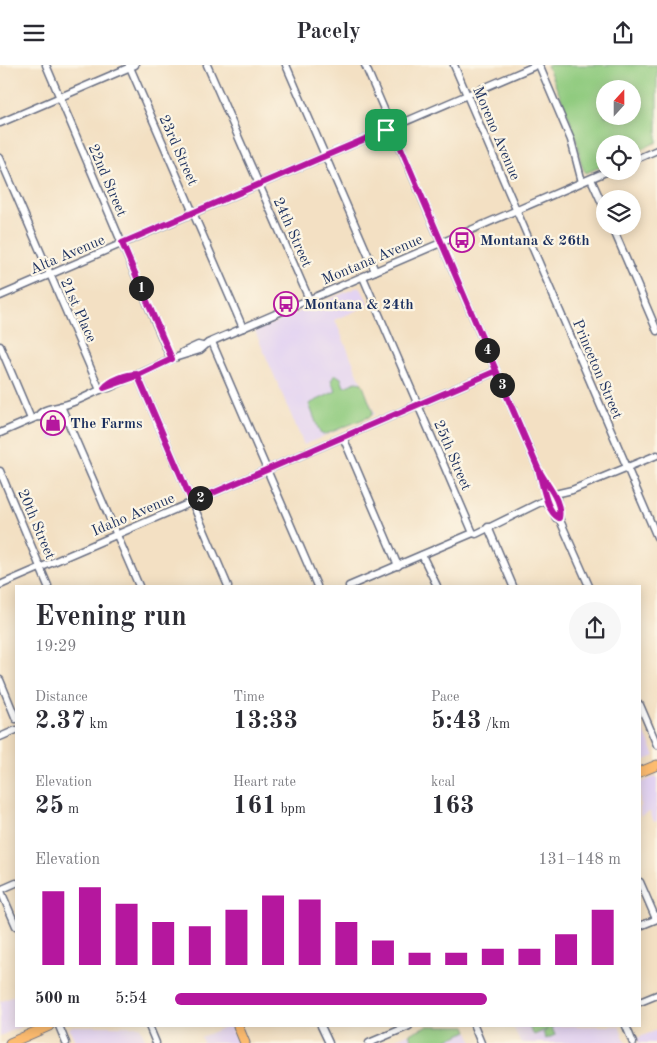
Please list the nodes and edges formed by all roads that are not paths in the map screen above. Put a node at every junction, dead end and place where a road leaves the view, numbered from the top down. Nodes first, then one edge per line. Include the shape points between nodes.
1 (46, 65) edge
2 (207, 65) edge
3 (286, 65) edge
4 (365, 65) edge
5 (454, 65) edge
6 (538, 65) edge
7 (131, 66) edge
8 (467, 95) junction
9 (60, 97) junction
10 (0, 123) edge
11 (392, 127) junction
12 (657, 150) edge
13 (325, 155) junction
14 (641, 157) edge
15 (0, 158) edge
16 (596, 177) edge
17 (591, 179) junction
18 (582, 182) junction
19 (259, 185) junction
20 (596, 190) edge
21 (516, 211) junction
22 (193, 213) junction
23 (616, 235) edge
24 (122, 243) junction
25 (441, 243) junction
26 (375, 271) junction
27 (49, 275) junction
28 (363, 277) junction
29 (0, 296) edge
30 (309, 299) junction
31 (243, 328) junction
32 (657, 331) edge
33 (212, 341) junction
34 (0, 346) edge
35 (172, 359) junction
36 (496, 371) junction
37 (137, 374) junction
38 (102, 389) junction
39 (418, 405) junction
40 (61, 406) junction
41 (34, 418) junction
42 (0, 433) edge
43 (343, 437) junction
44 (657, 455) edge
45 (627, 467) junction
46 (268, 469) junction
47 (0, 471) edge
48 (551, 500) junction
49 (192, 502) junction
50 (488, 527) junction
51 (473, 533) junction
52 (116, 534) junction
53 (657, 537) edge
54 (422, 555) junction
55 (398, 565) junction
56 (40, 568) junction
57 (360, 584) edge
58 (0, 585) edge
59 (48, 585) edge
60 (138, 585) edge
61 (228, 585) edge
62 (317, 585) edge
63 (437, 585) edge
64 (513, 585) edge
65 (589, 585) edge
66 (0, 680) edge
67 (641, 707) edge
68 (15, 717) edge
69 (15, 730) edge
70 (0, 737) edge
71 (657, 745) edge
72 (657, 765) edge
73 (641, 772) edge
74 (15, 883) edge
75 (641, 884) edge
76 (0, 890) edge
77 (657, 919) edge
78 (15, 924) edge
79 (641, 926) edge
80 (657, 995) edge
81 (641, 1002) edge
82 (47, 1027) edge
83 (59, 1027) edge
84 (149, 1027) edge
85 (238, 1027) edge
86 (321, 1027) edge
87 (474, 1027) edge
88 (626, 1027) edge
89 (399, 1028) edge
90 (10, 1043) edge
91 (66, 1043) edge
92 (156, 1043) edge
93 (246, 1043) edge
94 (328, 1043) edge
95 (369, 1043) edge
96 (481, 1043) edge
97 (633, 1043) edge

1 - 9 street, 22nd Street
2 - 19 street, 24th Street
3 - 13 street
4 - 11 street
5 - 8 street, Moreno Avenue
6 - 8 street, Alta Avenue
6 - 18 street via 571,140
7 - 9 street
7 - 22 street, 23rd Street
8 - 11 street, Alta Avenue
8 - 21 street, Moreno Avenue
9 - 10 street
9 - 24 street, 22nd Street
11 - 13 street, Alta Avenue
11 - 25 street
12 - 14 street
13 - 19 street, Alta Avenue
13 - 26 street
15 - 27 street, 21st Place
16 - 17 street, Montana Avenue
17 - 18 street, Montana Avenue
17 - 20 street
18 - 21 street, Montana Avenue
19 - 22 street, Alta Avenue
19 - 30 street, 24th Street
21 - 25 street, Montana Avenue
21 - 45 street, Princeton Street
22 - 24 street, Alta Avenue
22 - 31 street, 23rd Street
23 - 32 street
24 - 27 street, Alta Avenue
24 - 35 street, 22nd Street
25 - 26 street, Montana Avenue
25 - 36 street
26 - 28 street, Montana Avenue
27 - 29 street, Alta Avenue
27 - 38 street, 21st Place
28 - 30 street, Montana Avenue
28 - 39 street, 25th Street
30 - 31 street, Montana Avenue
31 - 33 street, Montana Avenue
33 - 35 street, Montana Avenue
33 - 46 street
34 - 41 street
35 - 37 street, Montana Avenue
36 - 39 street, Idaho Avenue
36 - 48 street
37 - 38 street, Montana Avenue via 123,377
37 - 49 street
38 - 40 street, Montana Avenue
39 - 43 street, Idaho Avenue
39 - 51 street, 25th Street
40 - 41 street, Montana Avenue via 40,412
40 - 52 street
41 - 42 street, Montana Avenue
43 - 46 street, Idaho Avenue
43 - 55 street
44 - 45 street
45 - 48 street
45 - 53 street, Princeton Street
46 - 49 street, Idaho Avenue
46 - 62 street
47 - 56 street, 20th Street
48 - 50 street
48 - 65 street
49 - 52 street, Idaho Avenue
49 - 61 street
50 - 51 street
50 - 64 street
51 - 54 street
52 - 56 street, Idaho Avenue
52 - 60 street
54 - 55 street
54 - 63 street
55 - 57 street
56 - 58 street, Idaho Avenue
56 - 59 street, 20th Street
66 - 68 street
67 - 71 street
69 - 70 street
72 - 73 main road
74 - 76 street
75 - 77 street
76 - 78 street
77 - 79 street
80 - 81 street
82 - 90 main road
83 - 91 street
84 - 92 street
85 - 93 main road
86 - 94 street
87 - 96 street
88 - 97 street
89 - 95 street

